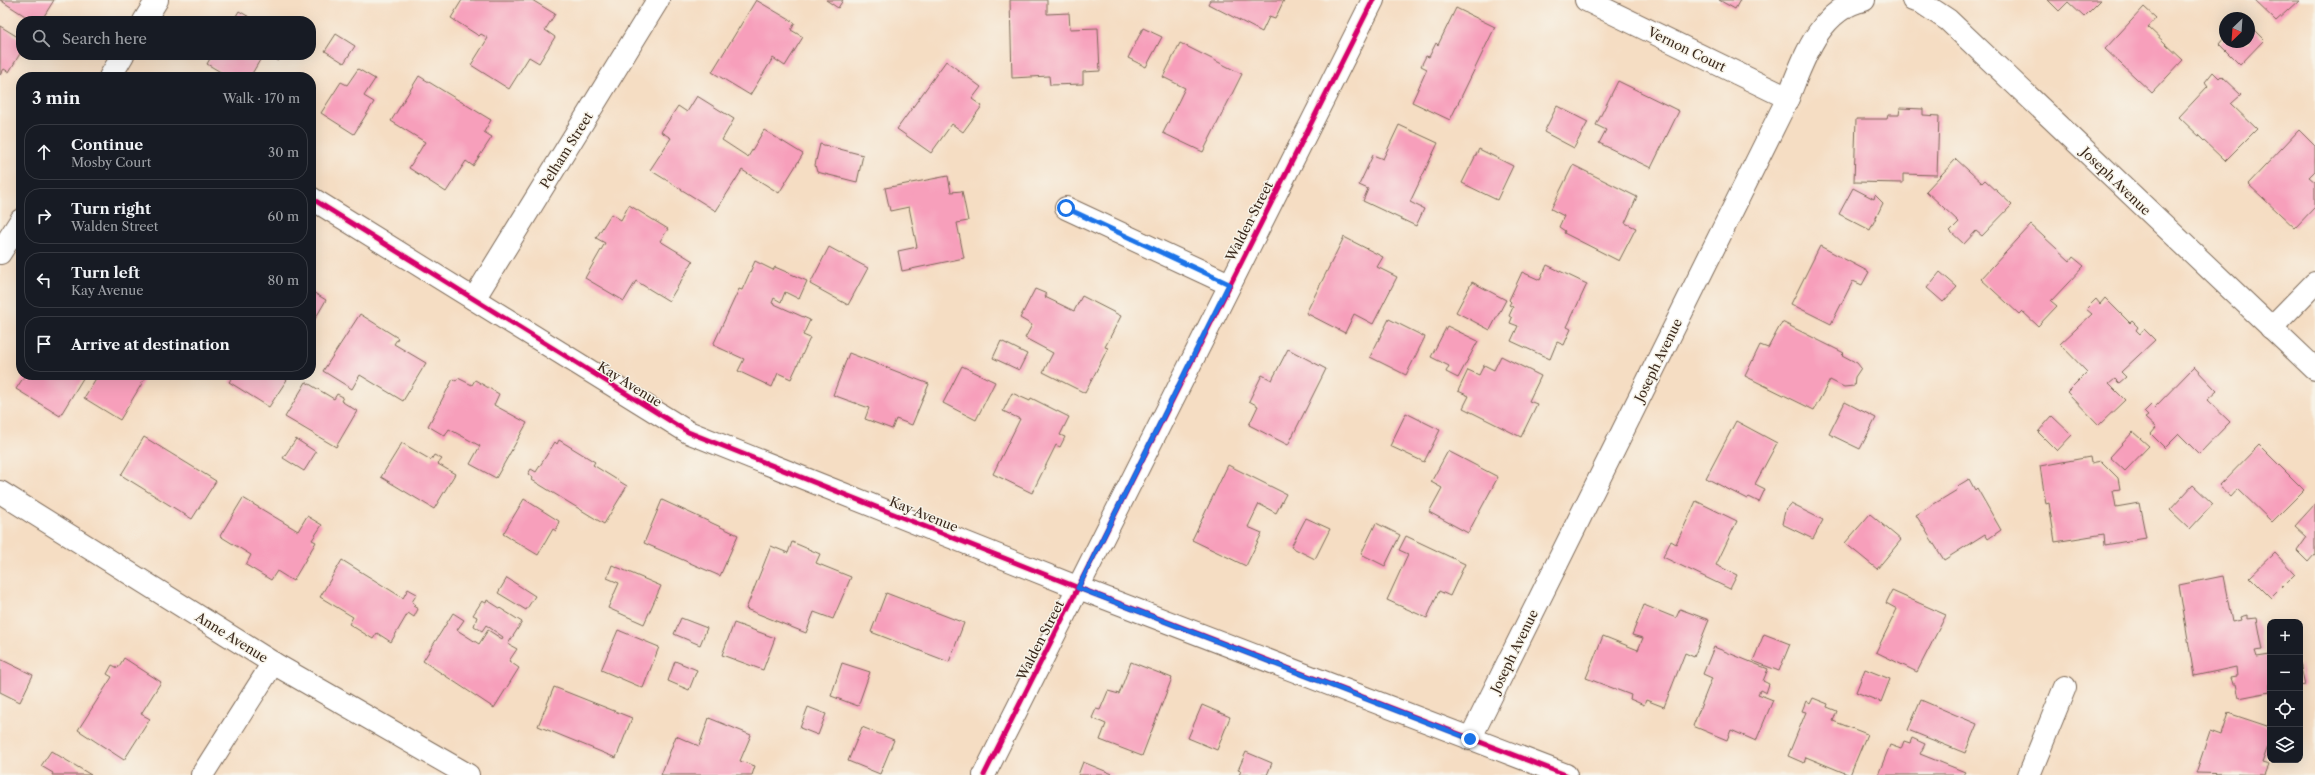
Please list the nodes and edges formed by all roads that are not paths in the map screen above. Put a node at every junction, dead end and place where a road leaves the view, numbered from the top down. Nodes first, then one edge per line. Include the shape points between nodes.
1 (157, 0) edge
2 (658, 0) edge
3 (1373, 0) edge
4 (1586, 0) edge
5 (1864, 0) edge
6 (1913, 0) edge
7 (147, 16) edge
8 (121, 60) edge
9 (114, 72) edge
10 (1788, 98) junction
11 (316, 201) edge
12 (1066, 208) dead end
13 (16, 228) edge
14 (0, 253) edge
15 (2315, 283) edge
16 (1229, 284) junction
17 (474, 299) junction
18 (2271, 328) junction
19 (2315, 369) edge
20 (0, 492) edge
21 (1078, 588) junction
22 (273, 663) junction
23 (2065, 687) dead end
24 (1470, 739) junction
25 (202, 775) edge
26 (468, 775) edge
27 (984, 775) edge
28 (1566, 775) edge
29 (2029, 775) edge

1 - 7 street
2 - 17 street, Pelham Street
3 - 16 street, Walden Street
4 - 10 street, Vernon Court
5 - 10 street, Joseph Avenue via 1857,1 1826,21 1809,48
6 - 18 street, Joseph Avenue via 1921,2 1948,20
8 - 9 street
10 - 24 street, Joseph Avenue
11 - 17 street, Kay Avenue
12 - 16 street
13 - 14 street
15 - 18 street
16 - 21 street, Walden Street
17 - 21 street, Kay Avenue via 688,432
18 - 19 street, Joseph Avenue
20 - 22 street, Anne Avenue
21 - 24 street, Kay Avenue
21 - 27 street, Walden Street
22 - 25 street
22 - 26 street, Anne Avenue
23 - 29 street
24 - 28 street, Kay Avenue

